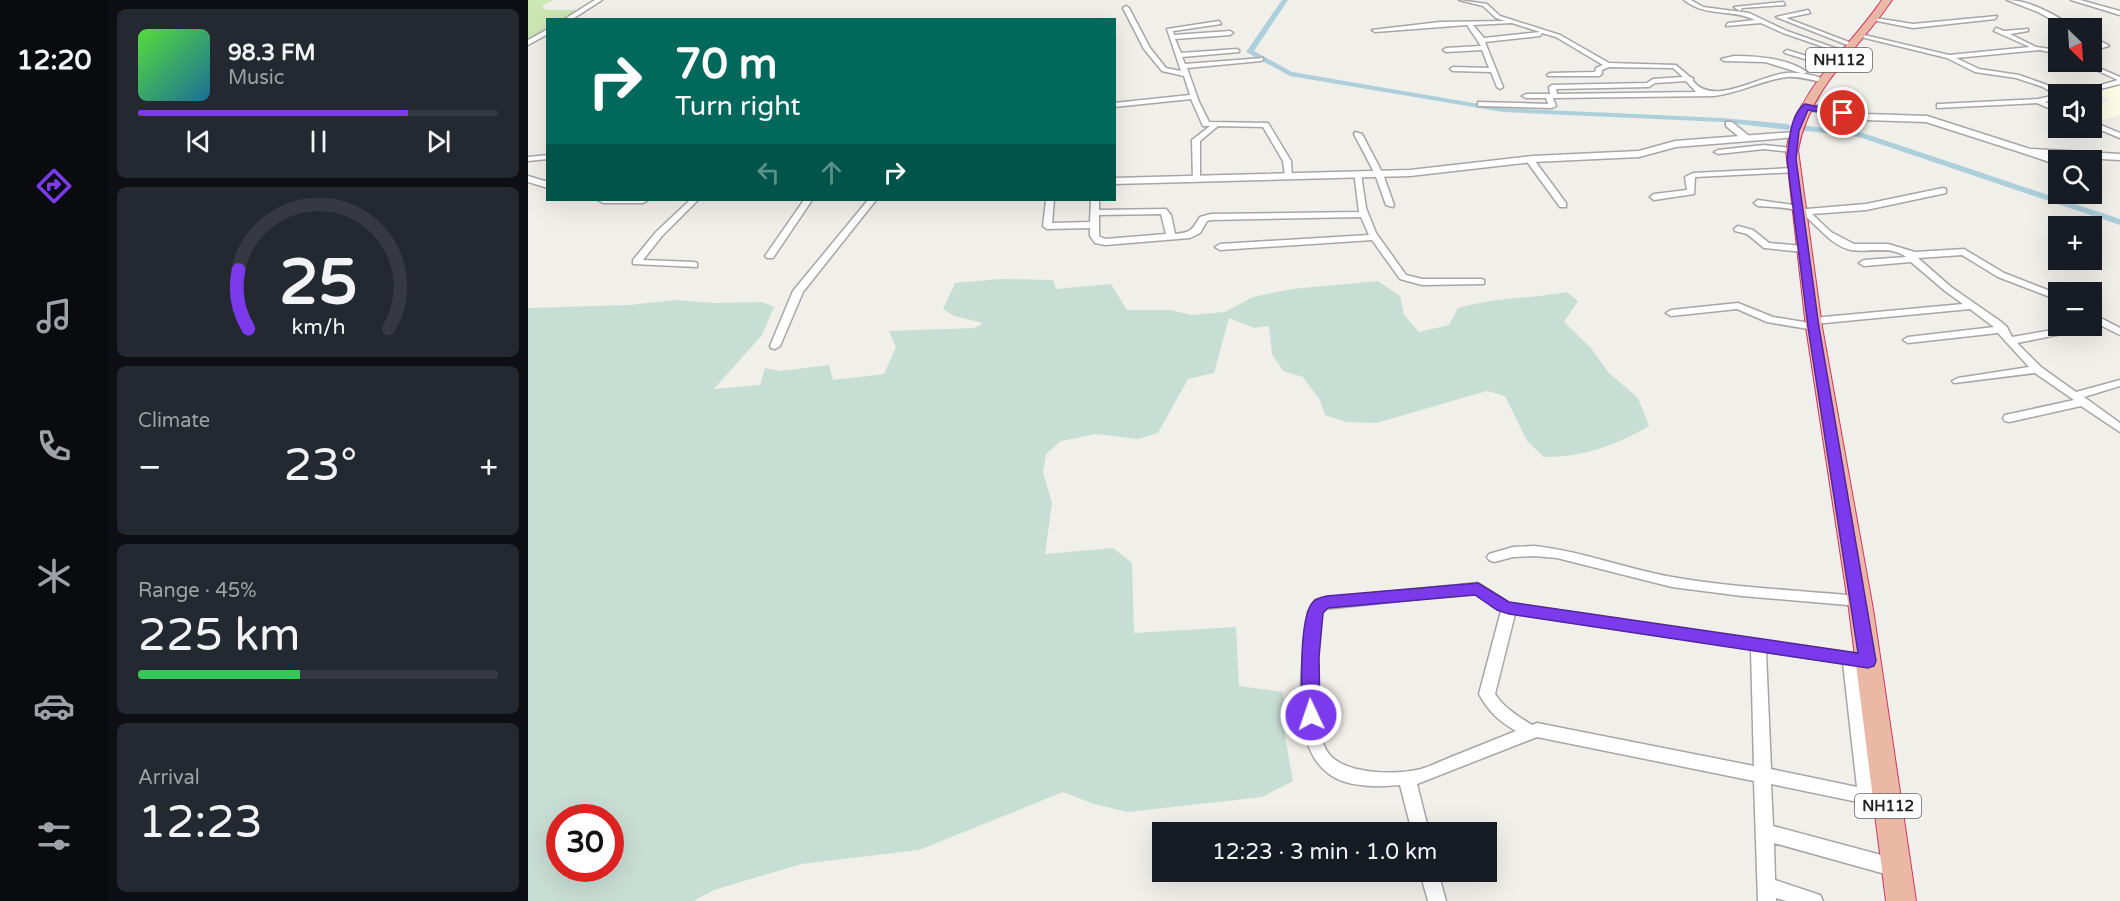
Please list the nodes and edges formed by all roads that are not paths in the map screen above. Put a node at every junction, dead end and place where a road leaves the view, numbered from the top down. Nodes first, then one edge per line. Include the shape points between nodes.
1 (599, 0) edge
2 (1462, 0) edge
3 (1687, 0) edge
4 (1887, 0) edge
5 (2010, 0) edge
6 (2074, 0) edge
7 (1783, 4) dead end
8 (1126, 8) dead end
9 (1808, 12) dead end
10 (2120, 13) edge
11 (1744, 14) junction
12 (1995, 17) dead end
13 (569, 18) edge
14 (2052, 18) edge
15 (1875, 20) junction
16 (1760, 21) junction
17 (1219, 23) dead end
18 (1516, 23) junction
19 (1469, 24) junction
20 (1728, 25) dead end
21 (1375, 30) dead end
22 (2026, 30) dead end
23 (546, 32) edge
24 (1230, 33) dead end
25 (1553, 33) junction
26 (1860, 36) junction
27 (1172, 37) junction
28 (1481, 39) junction
29 (528, 43) edge
30 (2037, 48) junction
31 (1849, 49) junction
32 (1446, 50) dead end
33 (2048, 50) edge
34 (1236, 51) dead end
35 (1486, 52) junction
36 (1787, 52) dead end
37 (1179, 55) junction
38 (1453, 56) dead end
39 (1949, 57) junction
40 (1261, 59) dead end
41 (1724, 59) dead end
42 (1608, 65) junction
43 (1834, 66) junction
44 (1184, 69) junction
45 (1453, 69) dead end
46 (1493, 70) junction
47 (2102, 72) edge
48 (1550, 75) dead end
49 (1798, 75) junction
50 (1691, 79) junction
51 (2120, 80) edge
52 (1824, 81) junction
53 (2102, 86) edge
54 (1500, 87) dead end
55 (2048, 88) edge
56 (1709, 94) junction
57 (1526, 96) dead end
58 (1552, 96) junction
59 (1194, 98) junction
60 (2048, 99) edge
61 (2038, 101) junction
62 (1481, 104) dead end
63 (1116, 105) edge
64 (1940, 106) dead end
65 (2048, 106) edge
66 (1805, 107) junction
67 (1729, 124) dead end
68 (1215, 126) junction
69 (2102, 128) edge
70 (1358, 134) dead end
71 (1794, 135) junction
72 (2120, 136) edge
73 (1746, 138) junction
74 (1718, 152) dead end
75 (2029, 153) junction
76 (2119, 156) edge
77 (546, 157) edge
78 (528, 159) edge
79 (1529, 159) junction
80 (2048, 159) edge
81 (1793, 170) junction
82 (1357, 174) junction
83 (1379, 174) junction
84 (1289, 176) junction
85 (1196, 178) junction
86 (528, 179) edge
87 (1116, 181) edge
88 (546, 184) edge
89 (1943, 191) dead end
90 (1654, 197) dead end
91 (693, 201) edge
92 (807, 201) edge
93 (871, 201) edge
94 (1050, 201) edge
95 (1095, 201) edge
96 (1758, 203) dead end
97 (1390, 205) dead end
98 (1563, 205) dead end
99 (1799, 208) junction
100 (1094, 213) junction
101 (1365, 214) junction
102 (1094, 225) junction
103 (1738, 229) dead end
104 (1171, 237) junction
105 (1374, 237) junction
106 (1220, 247) dead end
107 (1804, 249) junction
108 (770, 255) dead end
109 (1911, 256) junction
110 (1864, 263) dead end
111 (694, 265) dead end
112 (1481, 282) dead end
113 (2048, 293) edge
114 (1972, 306) junction
115 (1671, 313) dead end
116 (2104, 323) joint
117 (1813, 324) junction
118 (2002, 329) junction
119 (2120, 332) edge
120 (1908, 340) dead end
121 (2009, 341) junction
122 (775, 346) dead end
123 (2037, 369) junction
124 (1958, 381) dead end
125 (2120, 383) edge
126 (2078, 399) junction
127 (2010, 418) dead end
128 (2120, 428) edge
129 (1494, 557) dead end
130 (1859, 601) junction
131 (1509, 608) junction
132 (1758, 644) junction
133 (1859, 659) junction
134 (1530, 732) junction
135 (1762, 775) junction
136 (1407, 778) junction
137 (1877, 798) junction
138 (1418, 822) edge
139 (1764, 832) junction
140 (1897, 868) junction
141 (1432, 882) edge
142 (1767, 893) edge
143 (1437, 901) edge
144 (1814, 901) edge
145 (1901, 901) edge

1 - 13 street
2 - 18 street via 1485,5 1495,15
3 - 11 street via 1702,9
4 - 15 highway, NH112
5 - 14 street
6 - 10 street
7 - 11 street via 1737,7
8 - 44 street via 1147,49 1164,70
9 - 31 street via 1779,17
11 - 16 street
12 - 15 street via 1913,26
15 - 26 highway, NH112
16 - 20 street
16 - 31 street
17 - 27 street via 1174,28 1169,30
18 - 19 street
18 - 25 street
19 - 21 street
19 - 28 street
22 - 30 street via 1999,31
23 - 29 street
24 - 27 street
25 - 28 street
25 - 42 street
26 - 31 highway, NH112
26 - 39 street
27 - 37 street
28 - 35 street
30 - 33 street
30 - 39 street
31 - 43 highway, NH112
32 - 35 street
34 - 37 street
35 - 38 street
35 - 46 street
36 - 43 street
37 - 44 street
39 - 55 street via 1981,72 2017,76
40 - 44 street
41 - 49 street via 1772,60 1804,72
42 - 48 street via 1598,69 1599,74
42 - 50 street via 1669,65
43 - 52 highway, NH112
44 - 59 street
45 - 46 street
46 - 54 street
47 - 51 street
49 - 52 street
49 - 56 street
50 - 56 street via 1695,89
50 - 58 street via 1653,81 1648,85 1552,87
51 - 53 street
52 - 66 highway, NH112
56 - 58 street
57 - 58 street
58 - 62 street via 1552,106
59 - 63 street
59 - 68 street via 1206,124
60 - 61 street
61 - 64 street
61 - 65 street
66 - 71 highway, NH112
66 - 75 street via 1866,117 1927,119
67 - 73 street
68 - 84 street via 1265,125 1287,161
68 - 85 street via 1196,140
69 - 72 street
70 - 83 street
71 - 73 street
71 - 74 street via 1764,147
71 - 81 highway, NH112
73 - 79 street via 1675,144 1620,156
75 - 76 street
75 - 80 street
77 - 78 street
79 - 83 street
79 - 98 street
81 - 90 street via 1693,175 1689,177 1691,192
81 - 99 highway, NH112
82 - 83 street
82 - 84 street
82 - 101 street
83 - 97 street
84 - 85 street
85 - 87 street
86 - 88 street
89 - 99 street via 1866,207
91 - 111 street via 636,262
92 - 108 street
93 - 122 street via 798,291
94 - 102 street via 1047,226
95 - 100 street
96 - 99 street
99 - 107 highway, NH112
99 - 109 street via 1847,246 1888,247
100 - 102 street
100 - 104 street via 1163,211
101 - 104 street via 1211,217 1203,219 1194,234
101 - 105 street
102 - 104 street via 1095,238 1104,242
103 - 107 street via 1750,232 1767,246
105 - 106 street
105 - 112 street via 1408,280
107 - 117 highway, NH112
109 - 110 street
109 - 113 street via 1964,252 2001,275
109 - 114 street
114 - 117 street
114 - 118 street
115 - 117 street via 1738,306 1771,320
116 - 119 street
116 - 121 street
117 - 130 highway, NH112
118 - 120 street
118 - 121 street
121 - 123 street
123 - 124 street
123 - 126 street
125 - 126 street
126 - 127 street
126 - 128 street
129 - 130 street via 1528,550 1672,582
130 - 133 highway, NH112
131 - 132 street
131 - 134 street via 1487,694 1504,715
131 - 136 street via 1478,588 1327,602 1317,607 1309,696 1313,735 1322,756 1334,769 1349,774
132 - 133 street
132 - 135 street
133 - 137 highway, NH112
134 - 135 street via 1550,731
134 - 136 street via 1422,776
135 - 137 street
135 - 139 street
136 - 138 street
137 - 140 highway, NH112
139 - 140 street
139 - 142 street
140 - 145 highway, NH112
141 - 143 street
142 - 144 street

